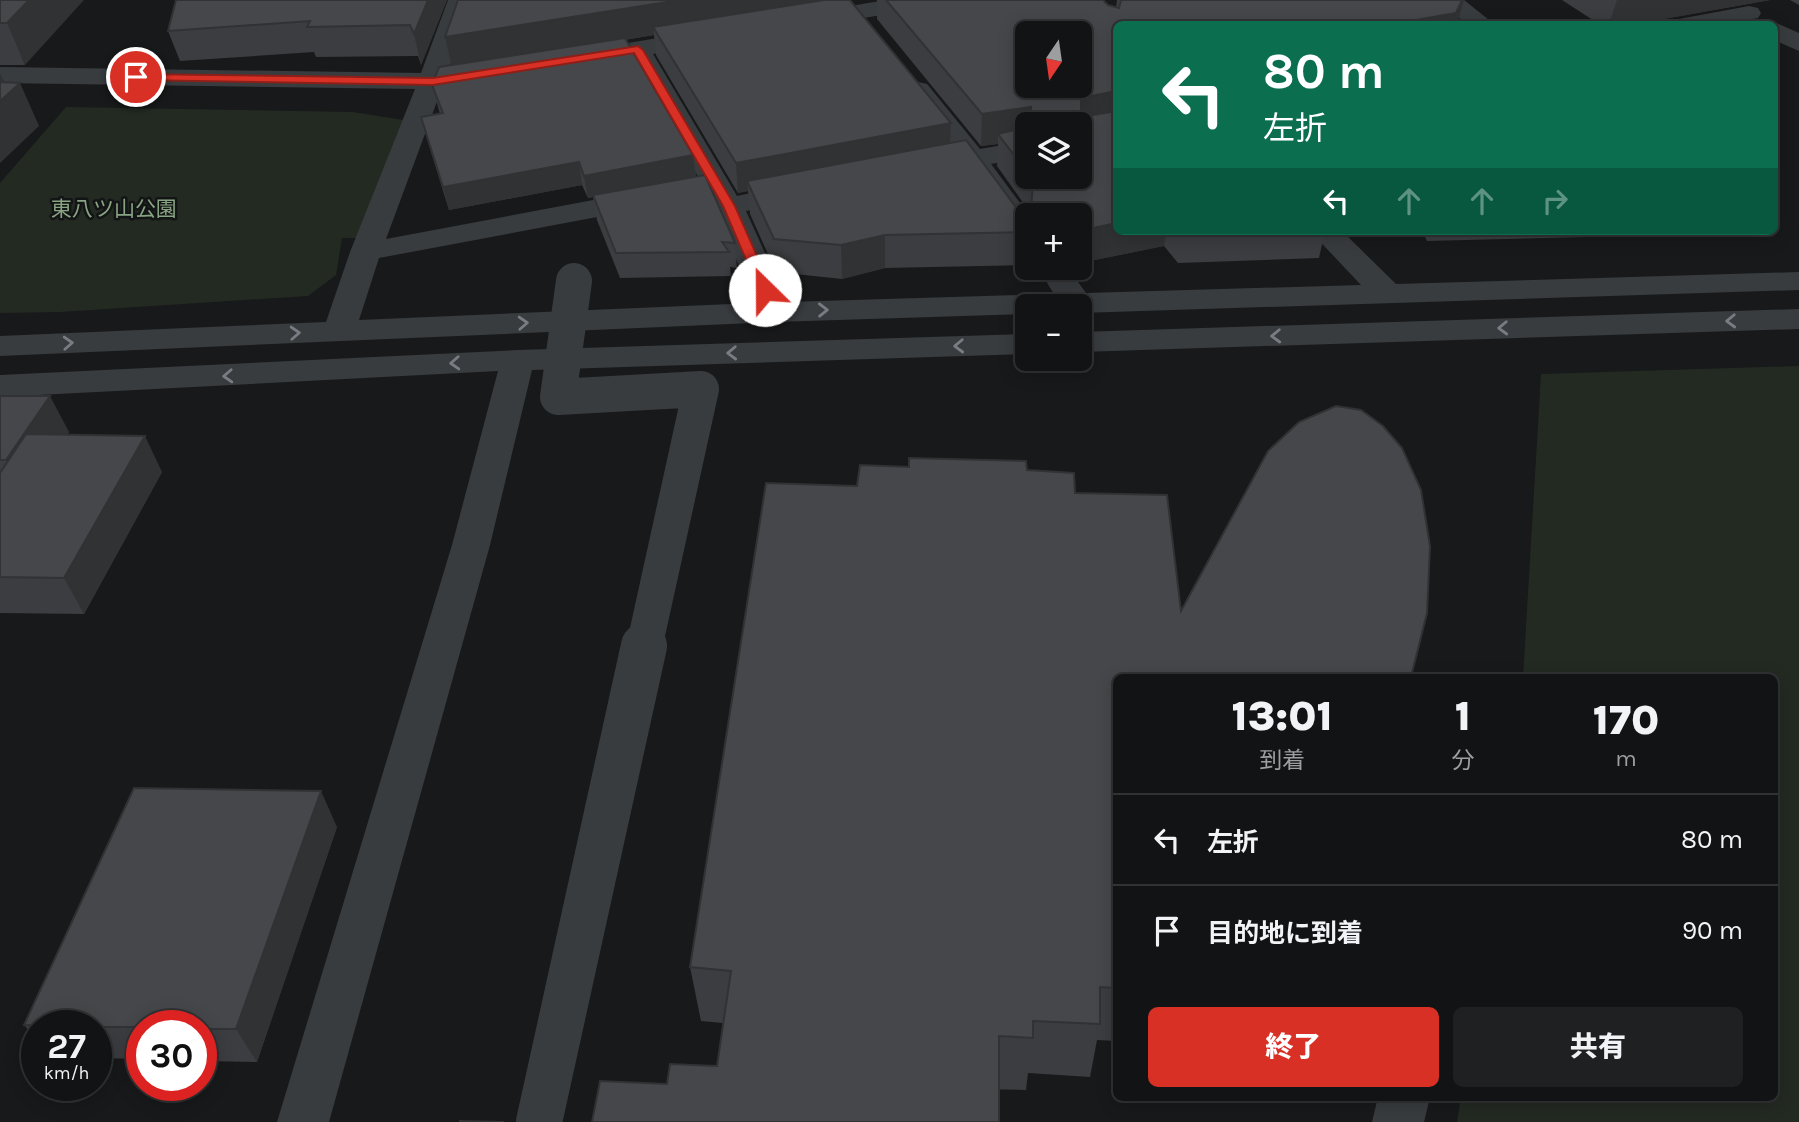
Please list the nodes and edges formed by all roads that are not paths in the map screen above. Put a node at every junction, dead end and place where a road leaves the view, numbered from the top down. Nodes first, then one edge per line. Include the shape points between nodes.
1 (460, 0) edge
2 (930, 0) edge
3 (1448, 0) edge
4 (1726, 0) edge
5 (857, 15) edge
6 (1758, 19) edge
7 (1478, 21) edge
8 (1730, 21) edge
9 (787, 24) edge
10 (1778, 31) edge
11 (733, 33) edge
12 (1799, 43) edge
13 (638, 50) junction
14 (556, 63) edge
15 (898, 65) edge
16 (502, 71) edge
17 (0, 75) edge
18 (433, 81) junction
19 (1015, 151) edge
20 (974, 160) junction
21 (906, 172) edge
22 (824, 188) edge
23 (723, 196) junction
24 (1015, 216) edge
25 (1329, 235) edge
26 (365, 252) junction
27 (574, 278) dead end
28 (1799, 281) edge
29 (1387, 293) junction
30 (1092, 303) edge
31 (1015, 306) edge
32 (775, 312) junction
33 (1799, 319) edge
34 (339, 331) junction
35 (1092, 342) edge
36 (1015, 344) edge
37 (0, 346) edge
38 (517, 360) junction
39 (0, 386) edge
40 (1403, 1101) edge
41 (303, 1122) edge
42 (539, 1122) edge
43 (1398, 1122) edge

1 - 18 street
2 - 5 street
3 - 7 street
4 - 6 street
5 - 9 street
6 - 8 street
10 - 12 street
11 - 13 street
13 - 14 street
13 - 23 street
15 - 20 street
16 - 18 street
17 - 18 street
18 - 26 street
19 - 20 street
20 - 21 street
20 - 24 street
22 - 23 street
23 - 26 street
23 - 32 street
25 - 29 street
26 - 34 street
27 - 42 street, bridge via 558,397 701,389
28 - 29 street
29 - 30 street
32 -> 31 street
34 -> 32 street
33 -> 35 street
37 -> 34 street
36 -> 38 street
38 -> 39 street
38 - 41 street via 471,545
40 - 43 street

